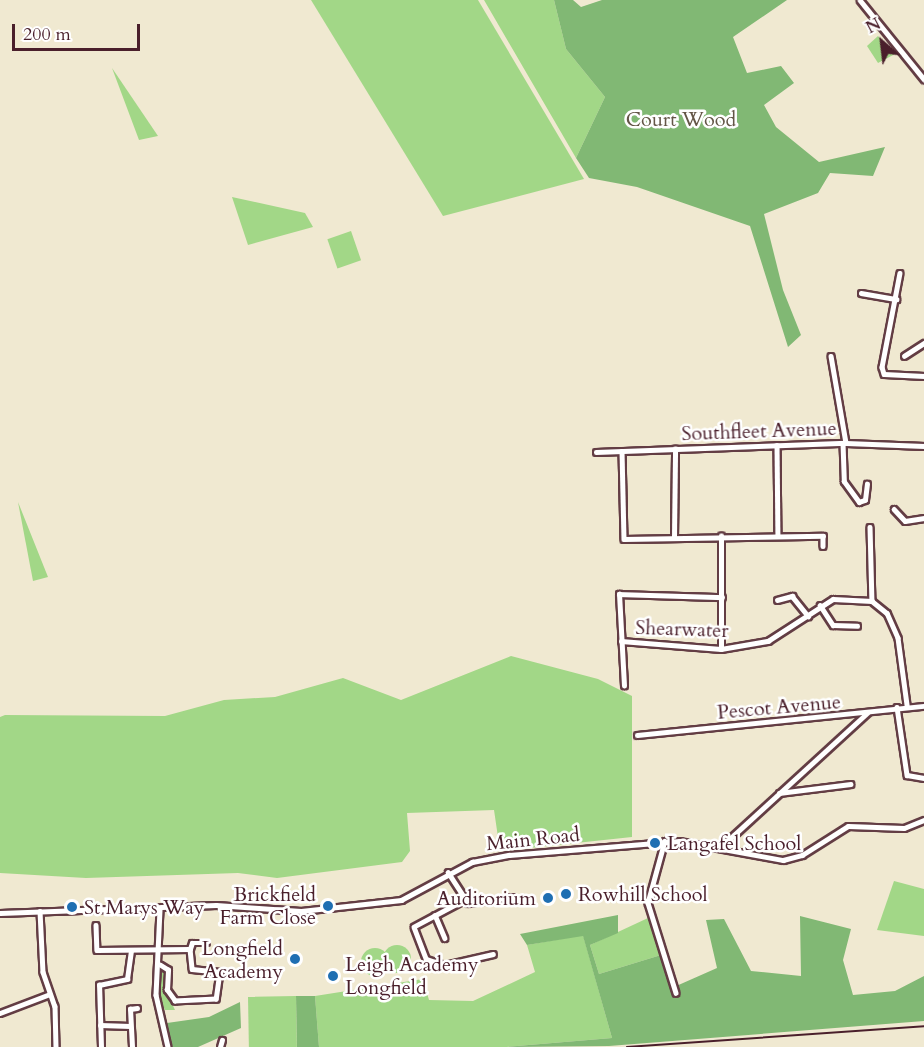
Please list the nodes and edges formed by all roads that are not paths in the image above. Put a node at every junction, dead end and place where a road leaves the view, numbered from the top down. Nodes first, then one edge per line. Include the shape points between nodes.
1 (860, 0) edge
2 (924, 79) edge
3 (900, 273) dead end
4 (861, 293) dead end
5 (896, 299) junction
6 (924, 343) edge
7 (831, 356) dead end
8 (904, 356) dead end
9 (924, 376) edge
10 (844, 443) junction
11 (777, 446) junction
12 (924, 446) edge
13 (675, 449) junction
14 (622, 451) junction
15 (596, 452) dead end
16 (867, 484) dead end
17 (903, 510) dead end
18 (924, 518) edge
19 (870, 527) dead end
20 (778, 535) junction
21 (721, 536) junction
22 (674, 537) junction
23 (823, 546) dead end
24 (722, 597) junction
25 (777, 600) dead end
26 (872, 601) junction
27 (820, 606) junction
28 (808, 616) junction
29 (856, 626) dead end
30 (621, 641) junction
31 (721, 649) junction
32 (624, 686) dead end
33 (907, 705) junction
34 (924, 706) edge
35 (897, 707) junction
36 (867, 713) junction
37 (637, 735) dead end
38 (924, 778) edge
39 (850, 784) dead end
40 (779, 793) junction
41 (924, 820) edge
42 (665, 841) junction
43 (722, 846) junction
44 (448, 872) junction
45 (512, 897) dead end
46 (463, 901) junction
47 (160, 910) junction
48 (40, 911) junction
49 (0, 913) edge
50 (435, 915) junction
51 (96, 926) dead end
52 (445, 938) dead end
53 (207, 943) dead end
54 (190, 949) junction
55 (160, 950) junction
56 (131, 951) junction
57 (493, 954) dead end
58 (160, 965) junction
59 (676, 993) dead end
60 (50, 994) junction
61 (137, 1008) dead end
62 (0, 1013) edge
63 (100, 1025) junction
64 (130, 1026) junction
65 (222, 1040) dead end
66 (56, 1047) edge
67 (101, 1047) edge
68 (132, 1047) edge
69 (168, 1047) edge
70 (220, 1047) edge

1 - 2 street
3 - 5 street
4 - 5 street
5 - 9 street via 884,374
6 - 8 street
7 - 10 street
10 - 11 street, Southfleet Avenue
10 - 12 street, Southfleet Avenue
10 - 16 street via 844,481 859,502 865,500
11 - 13 street, Southfleet Avenue
11 - 20 street
13 - 14 street, Southfleet Avenue
13 - 22 street
14 - 15 street, Southfleet Avenue
14 - 22 street via 624,539
17 - 18 street via 895,511 905,521
19 - 26 street
20 - 21 street
20 - 23 street via 823,536
21 - 22 street
21 - 24 street
24 - 30 street via 619,594
24 - 31 street
25 - 28 street via 792,596
26 - 27 street, Shearwater via 833,599
26 - 33 street via 888,613 898,638
27 - 28 street, Shearwater
27 - 29 street via 833,625
28 - 31 street, Shearwater via 768,641
30 - 31 street, Shearwater
30 - 32 street
33 - 34 street, Pescot Avenue
33 - 35 street, Pescot Avenue
35 - 36 street, Pescot Avenue
35 - 38 street via 907,775
36 - 37 street, Pescot Avenue
36 - 40 street
39 - 40 street
40 - 43 street
41 - 43 main road, Main Road via 904,828 848,826 802,855 783,860
42 - 43 main road, Main Road
42 - 44 main road, Main Road via 509,855
42 - 59 street via 648,903
44 - 46 street
44 - 47 main road, Main Road via 413,895 390,902 283,913 216,905
45 - 46 street
46 - 50 street
47 - 48 main road, Main Road
47 - 55 street
48 - 49 main road, Main Road
48 - 60 street via 42,971
50 - 52 street
50 - 57 street via 412,930 426,959 445,965
51 - 56 street via 97,950
53 - 54 street via 192,943
54 - 55 street
54 - 58 street via 192,969 220,972 212,1003 173,1000 167,989 168,970
55 - 56 street
55 - 58 street
56 - 63 street via 127,979 99,985
58 - 69 street via 156,994
60 - 62 street
60 - 66 street
61 - 64 street via 130,1010
63 - 64 street
63 - 67 street
64 - 68 street
65 - 70 street

